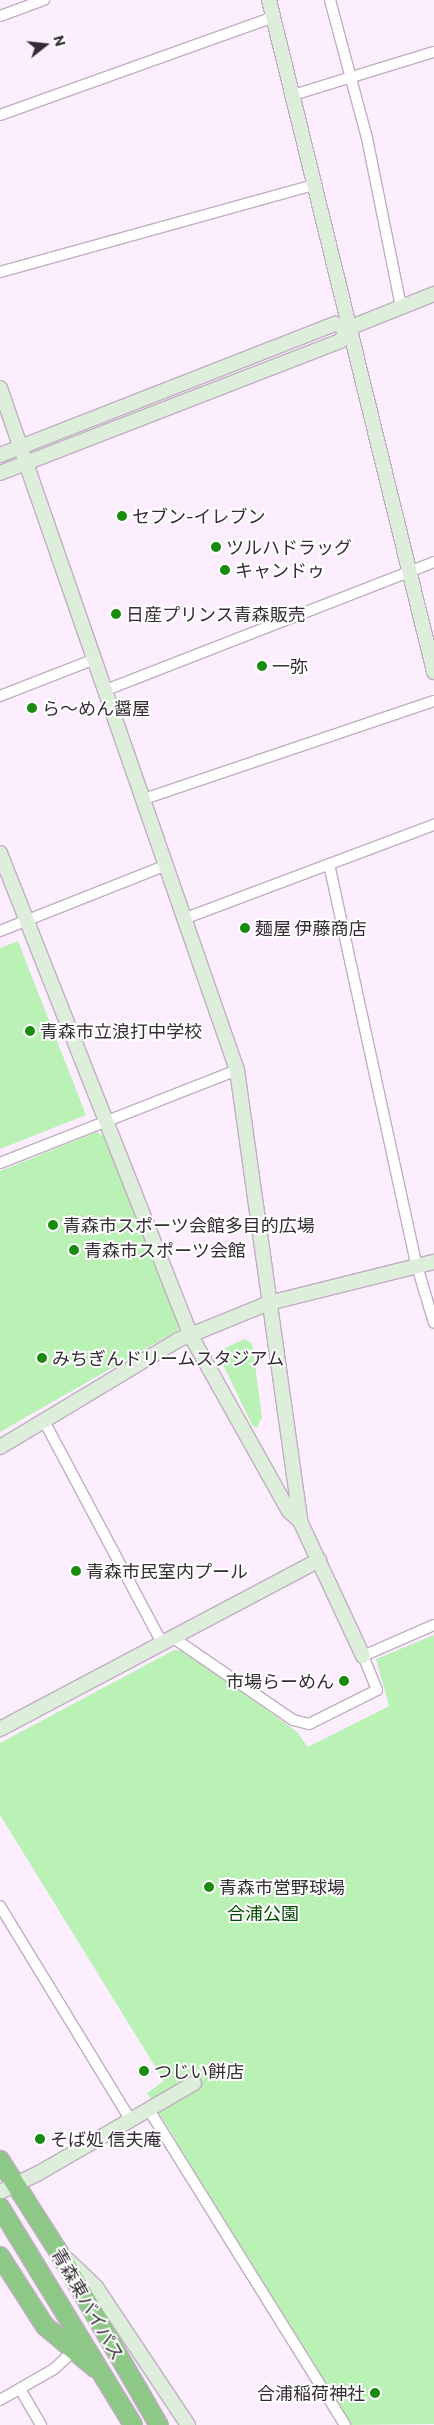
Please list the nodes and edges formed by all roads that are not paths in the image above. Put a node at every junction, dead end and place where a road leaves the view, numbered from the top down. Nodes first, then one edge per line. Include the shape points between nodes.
1 (44, 0) edge
2 (269, 0) edge
3 (330, 0) edge
4 (0, 16) edge
5 (273, 17) junction
6 (434, 52) edge
7 (350, 77) junction
8 (293, 95) junction
9 (0, 115) edge
10 (314, 184) junction
11 (0, 272) edge
12 (434, 294) edge
13 (401, 306) junction
14 (349, 328) junction
15 (0, 388) edge
16 (21, 446) junction
17 (0, 455) edge
18 (27, 462) junction
19 (0, 474) edge
20 (434, 562) edge
21 (410, 572) junction
22 (95, 659) junction
23 (434, 672) edge
24 (106, 690) junction
25 (0, 696) edge
26 (434, 701) edge
27 (144, 799) junction
28 (434, 824) edge
29 (0, 853) edge
30 (329, 864) junction
31 (167, 865) junction
32 (186, 918) junction
33 (26, 920) junction
34 (0, 931) edge
35 (237, 1070) junction
36 (106, 1121) junction
37 (0, 1163) edge
38 (434, 1262) edge
39 (417, 1266) junction
40 (269, 1303) junction
41 (434, 1323) edge
42 (192, 1336) junction
43 (44, 1421) junction
44 (0, 1446) edge
45 (300, 1521) junction
46 (319, 1560) junction
47 (434, 1625) edge
48 (167, 1640) junction
49 (363, 1656) junction
50 (0, 1729) edge
51 (0, 1906) edge
52 (194, 2083) dead end
53 (149, 2110) junction
54 (131, 2121) junction
55 (0, 2160) edge
56 (8, 2188) edge
57 (0, 2207) edge
58 (58, 2251) junction
59 (0, 2256) edge
60 (73, 2351) junction
61 (103, 2375) junction
62 (20, 2389) junction
63 (0, 2400) edge
64 (41, 2425) edge
65 (133, 2425) edge
66 (158, 2425) edge
67 (188, 2425) edge
68 (345, 2425) edge

1 - 4 street
2 - 5 street
3 - 7 street
5 - 8 street
5 - 9 street
6 - 7 street
7 - 8 street
7 - 13 street via 367,138
8 - 10 street
10 - 11 street
10 - 14 street
12 - 13 street
13 - 14 street
14 - 16 street via 335,324
14 - 18 street via 340,341
14 - 21 street
15 - 16 street
16 - 17 street
16 - 18 street
18 - 19 street
18 - 22 street
20 - 21 street
21 - 23 street
21 - 24 street
22 - 24 street
22 - 25 street
24 - 27 street
26 - 27 street
27 - 31 street
28 - 30 street
29 - 33 street
30 - 32 street
30 - 39 street
31 - 32 street
31 - 33 street
32 - 35 street
33 - 34 street
33 - 36 street
35 - 36 street
35 - 40 street
36 - 37 street
36 - 42 street
38 - 39 street
39 - 40 street
39 - 41 street
40 - 42 street
40 - 45 street
42 - 43 street via 178,1340
42 - 45 street via 289,1511
43 - 44 street
43 - 48 street
45 - 46 street
46 - 48 street
46 - 49 street
47 - 49 street
48 - 49 street via 298,1721 309,1724 377,1690
48 - 50 street
51 - 54 street
52 - 53 street
53 - 54 street
53 - 68 street
54 - 56 street
55 - 56 highway, 青森東バイパス
56 - 58 highway, 青森東バイパス
57 - 61 highway, 青森東バイパス
58 - 66 highway, 青森東バイパス
58 - 67 street via 96,2287
59 - 60 highway via 45,2326
60 - 61 highway
60 - 62 street via 59,2366
61 - 65 highway, 青森東バイパス
62 - 63 street
62 - 64 street

